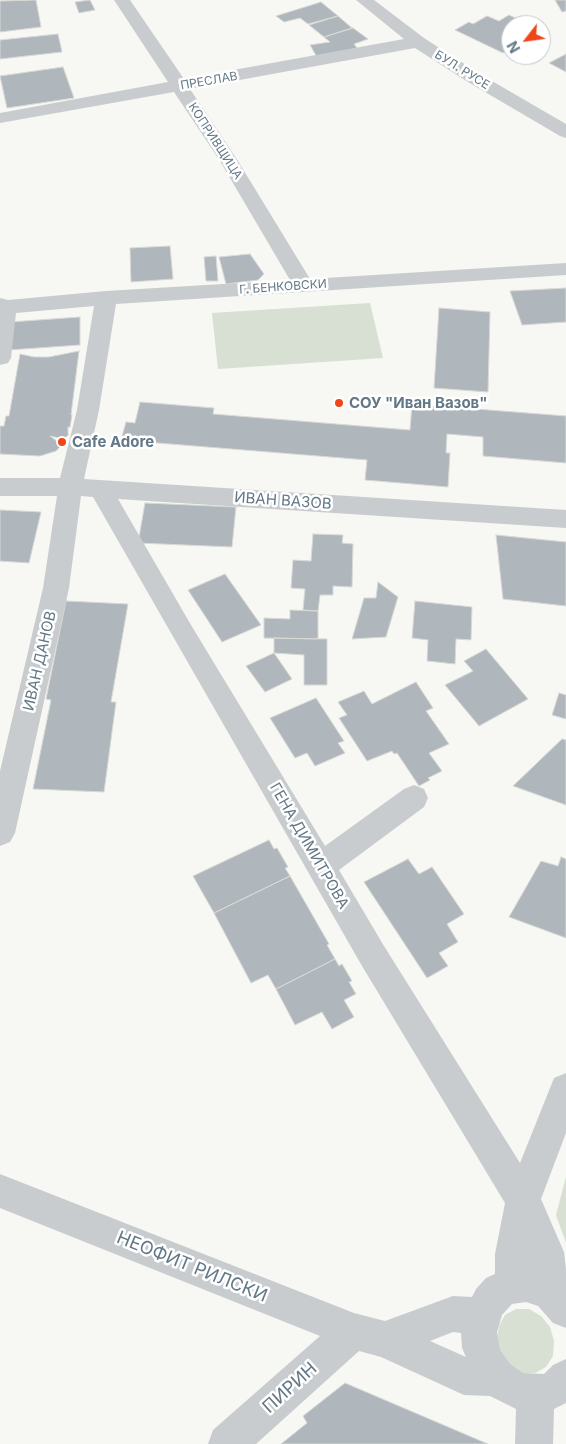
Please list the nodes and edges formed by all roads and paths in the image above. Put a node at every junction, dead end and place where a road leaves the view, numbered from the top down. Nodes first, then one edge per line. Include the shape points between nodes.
1 (122, 0) edge
2 (364, 0) edge
3 (418, 42) junction
4 (180, 87) junction
5 (0, 118) edge
6 (566, 132) edge
7 (566, 269) edge
8 (304, 286) junction
9 (106, 298) junction
10 (2, 307) edge
11 (0, 358) edge
12 (0, 487) edge
13 (70, 487) junction
14 (100, 489) junction
15 (566, 519) edge
16 (414, 798) dead end
17 (0, 833) edge
18 (321, 866) junction
19 (566, 1090) edge
20 (0, 1191) edge
21 (522, 1200) junction
22 (513, 1285) junction
23 (561, 1301) edge
24 (482, 1316) junction
25 (369, 1336) junction
26 (497, 1377) junction
27 (550, 1386) edge
28 (227, 1444) edge
29 (534, 1444) edge

1 - 4 street, КОПРИВЩИЦА
2 - 3 street, БУЛ. РУСЕ
3 - 4 street, ПРЕСЛАВ
3 - 6 street, БУЛ. РУСЕ
4 - 5 street, ПРЕСЛАВ
4 - 8 street, КОПРИВЩИЦА
7 - 8 street, Г. БЕНКОВСКИ
8 - 9 street, Г. БЕНКОВСКИ
9 - 10 street, Г. БЕНКОВСКИ
9 - 13 street via 88,410
10 - 11 street
12 - 13 street, ИВАН ВАЗОВ
13 - 14 street, ИВАН ВАЗОВ
13 - 17 street, ИВАН ДАНОВ via 56,588
14 - 15 street, ИВАН ВАЗОВ
14 - 18 street, ГЕНА ДИМИТРОВА
16 - 18 street
18 - 21 street, ГЕНА ДИМИТРОВА
19 - 21 street
20 - 25 street, НЕОФИТ РИЛСКИ
21 - 22 street via 513,1254
21 - 23 street, ГЕНА ДИМИТРОВА via 546,1252
22 - 23 street via 538,1287
22 - 24 street via 500,1291
24 - 25 street via 453,1314
24 - 26 street via 481,1348
25 - 26 street, НЕОФИТ РИЛСКИ via 464,1376
25 - 28 street, ПИРИН
26 - 27 street via 521,1392
27 - 29 street

